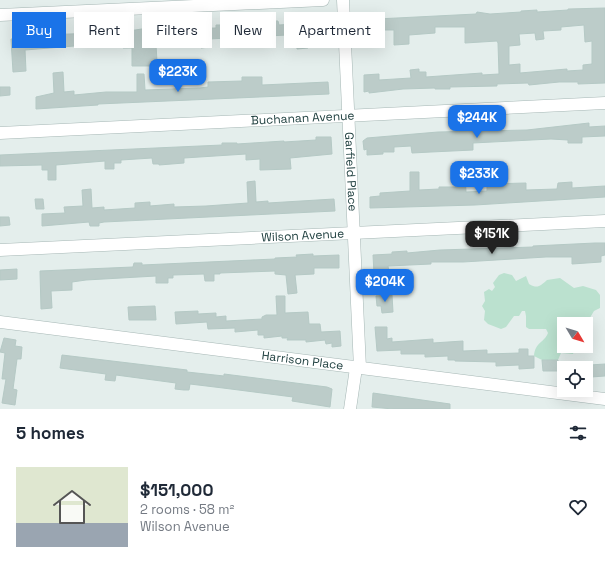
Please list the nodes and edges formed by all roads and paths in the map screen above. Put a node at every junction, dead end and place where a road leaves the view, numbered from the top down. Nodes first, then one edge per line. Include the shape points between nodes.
1 (323, 0) edge
2 (343, 0) edge
3 (0, 15) edge
4 (605, 103) edge
5 (349, 116) junction
6 (0, 133) edge
7 (605, 221) edge
8 (353, 233) junction
9 (0, 250) edge
10 (0, 322) edge
11 (358, 368) junction
12 (605, 399) edge
13 (350, 409) edge

1 - 3 street
2 - 5 street, Garfield Place
4 - 5 street, Buchanan Avenue
5 - 6 street, Buchanan Avenue
5 - 8 street, Garfield Place
7 - 8 street, Wilson Avenue
8 - 9 street, Wilson Avenue
8 - 11 street, Garfield Place
10 - 11 street, Harrison Place
11 - 12 street, Harrison Place
11 - 13 street, Garfield Place

